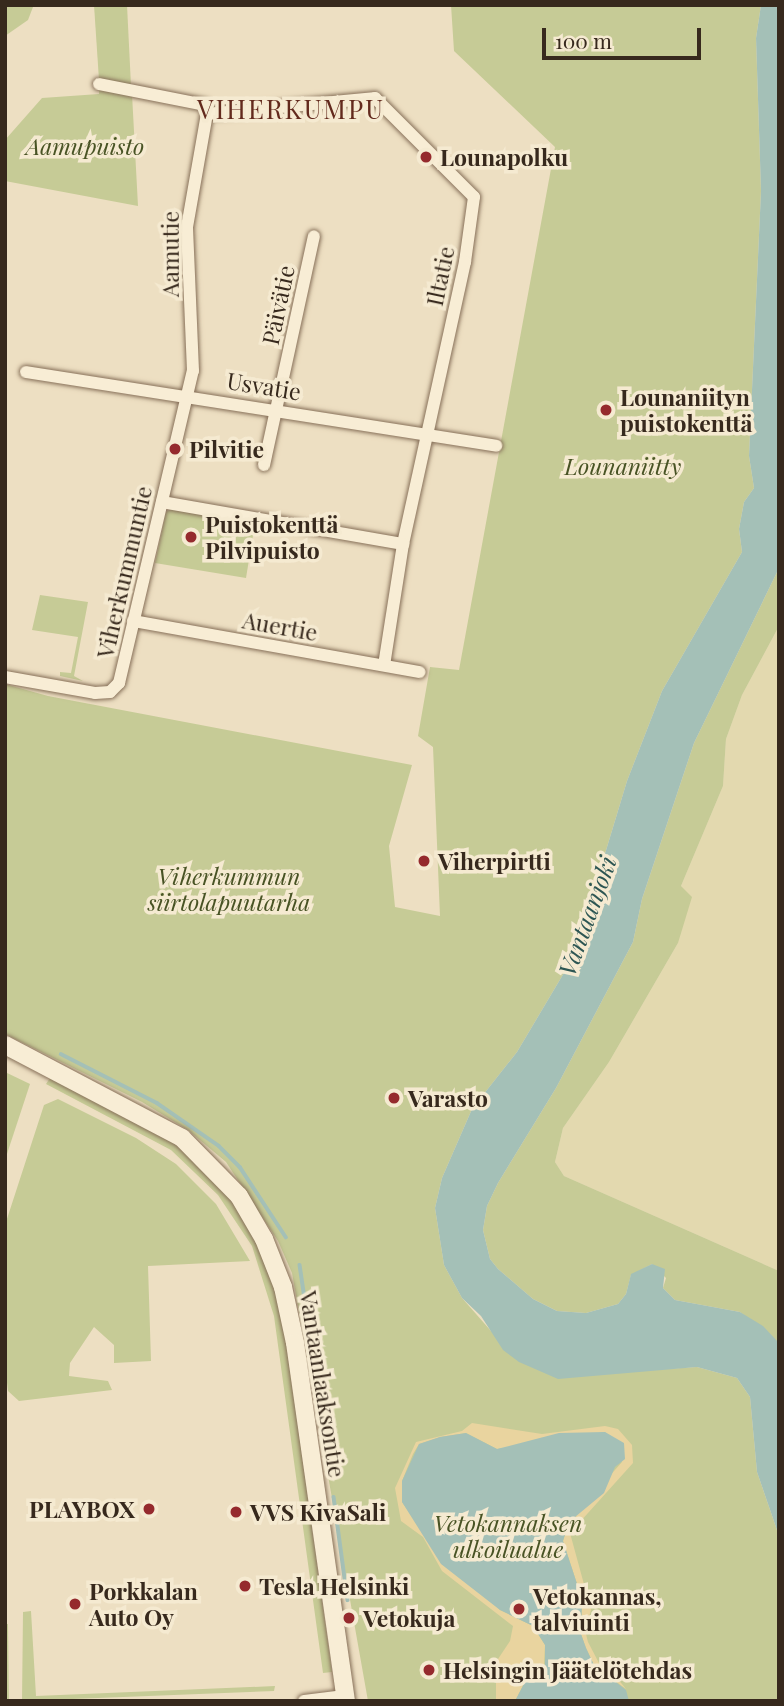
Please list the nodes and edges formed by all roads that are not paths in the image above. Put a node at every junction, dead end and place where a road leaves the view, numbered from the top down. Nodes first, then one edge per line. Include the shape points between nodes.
1 (99, 84) dead end
2 (207, 114) junction
3 (314, 236) dead end
4 (26, 372) dead end
5 (187, 395) junction
6 (278, 409) junction
7 (427, 434) junction
8 (496, 446) dead end
9 (264, 465) dead end
10 (162, 502) junction
11 (403, 544) junction
12 (133, 621) junction
13 (384, 665) junction
14 (420, 672) dead end
15 (5, 677) edge
16 (5, 1045) edge
17 (346, 1698) edge
18 (304, 1701) edge

1 - 2 street via 205,105
2 - 5 street, Aamutie via 187,227 193,357
2 - 7 street, Iltatie via 375,98 469,189 474,213
3 - 6 street, Päivätie
4 - 5 street, Usvatie
5 - 6 street, Usvatie
5 - 10 street, Viherkummuntie
6 - 7 street, Usvatie
6 - 9 street, Päivätie
7 - 8 street, Usvatie
7 - 11 street, Iltatie
10 - 11 street
10 - 12 street, Viherkummuntie
11 - 13 street, Iltatie
12 - 13 street, Auertie
12 - 15 street, Viherkummuntie via 122,675 110,692
13 - 14 street, Auertie
16 - 17 main road, Vantaanlaaksontie via 182,1138 232,1188 264,1239 284,1287 295,1343
17 - 18 street

